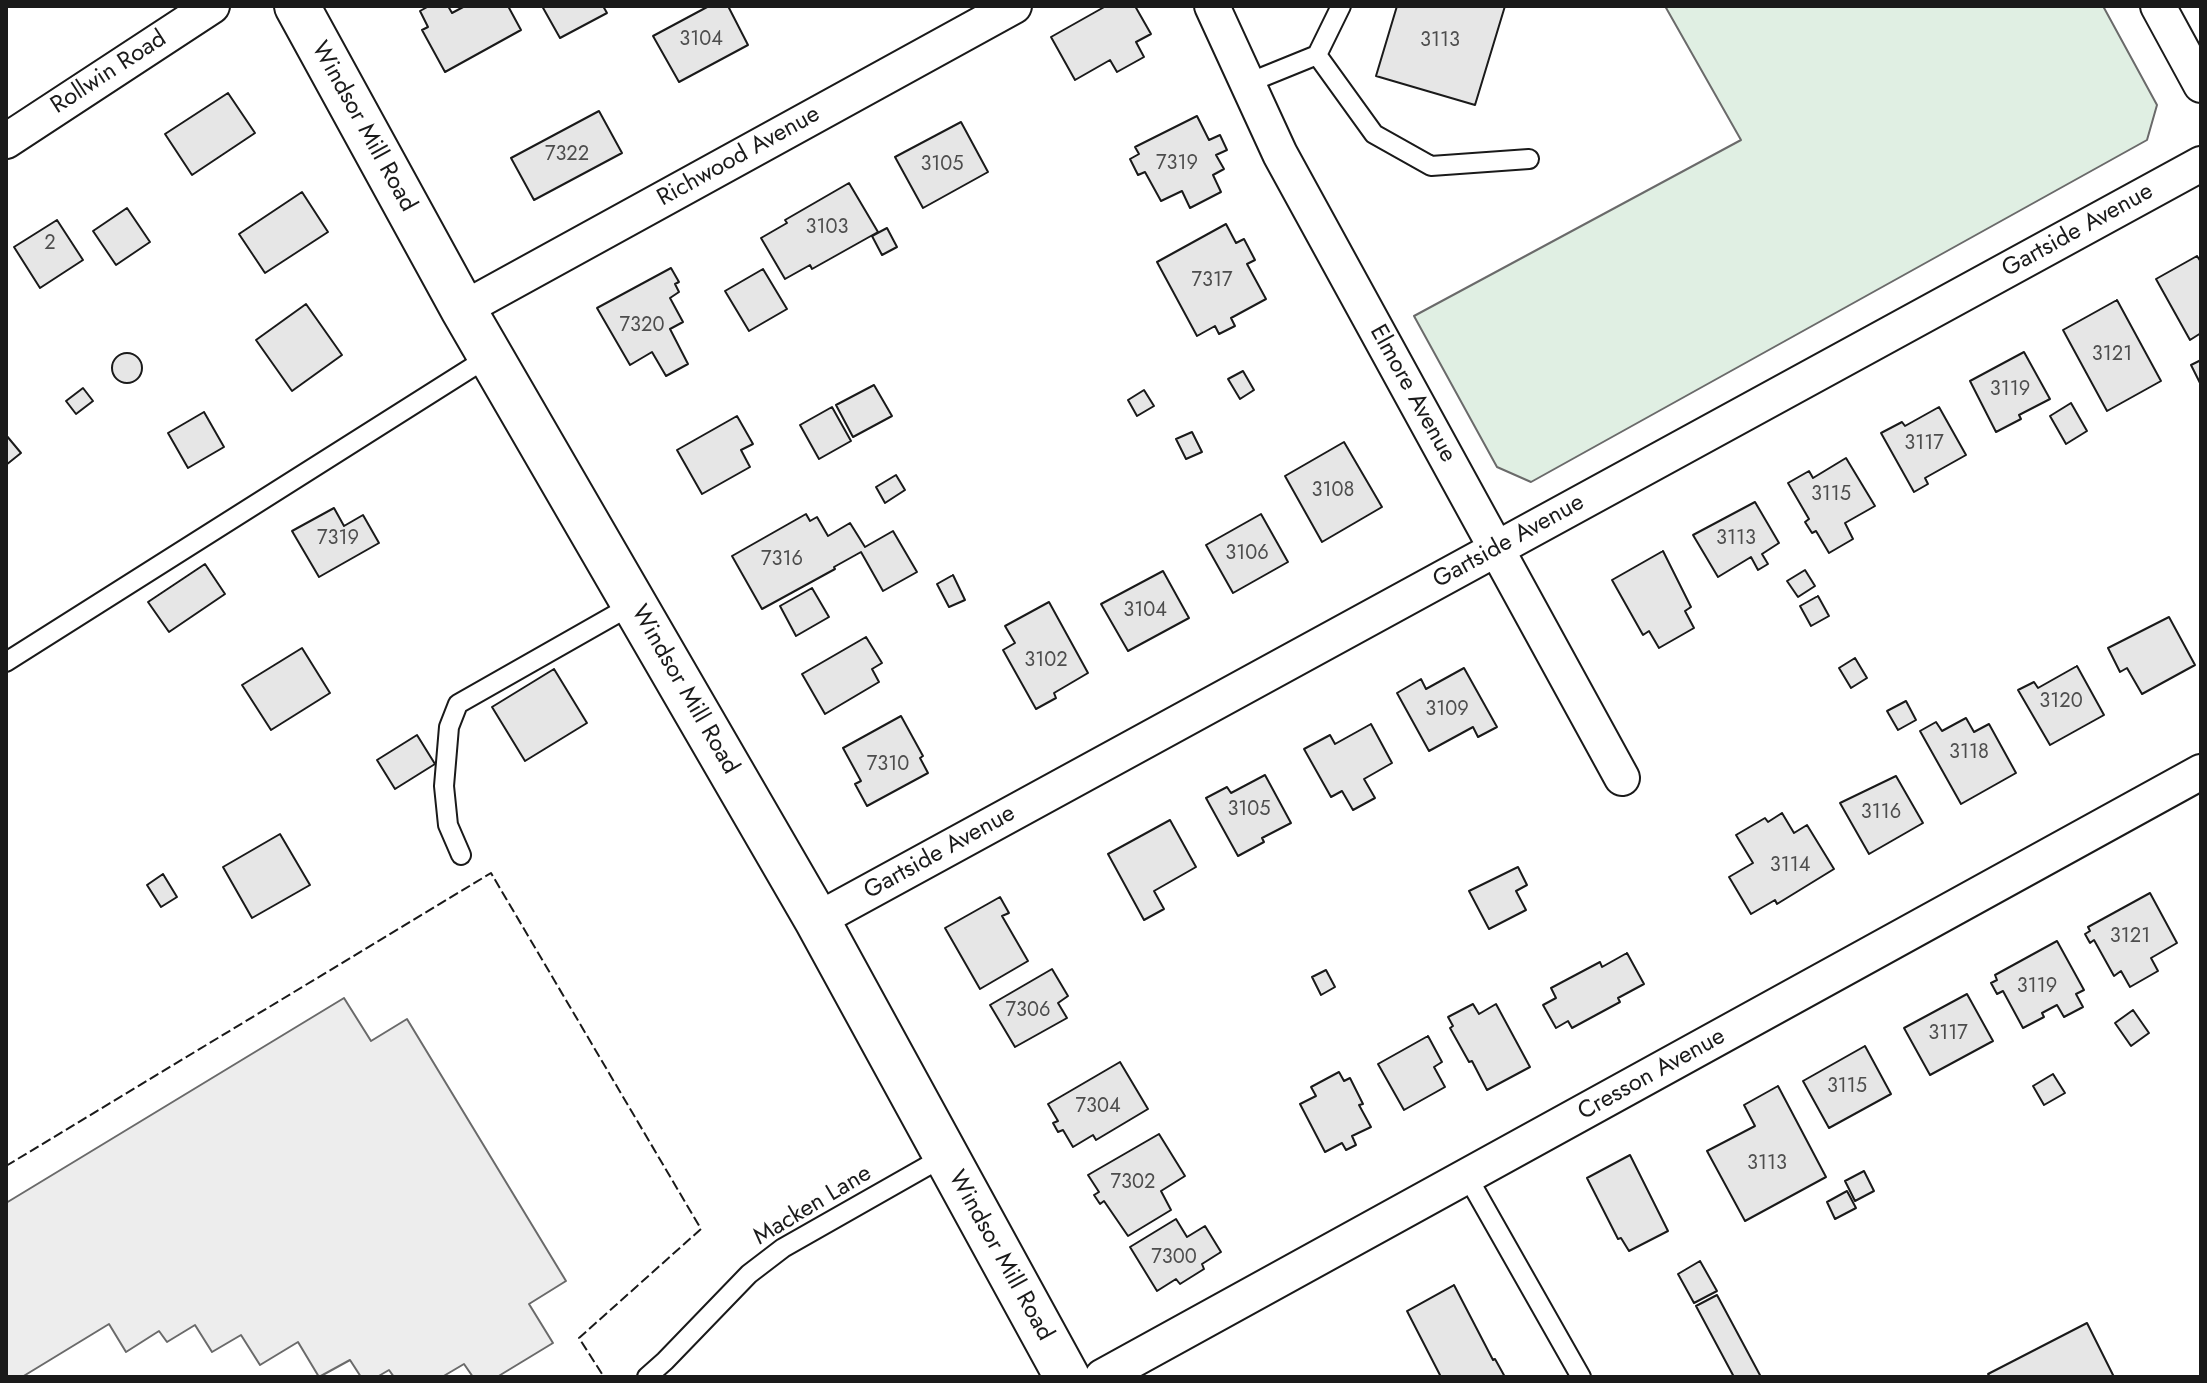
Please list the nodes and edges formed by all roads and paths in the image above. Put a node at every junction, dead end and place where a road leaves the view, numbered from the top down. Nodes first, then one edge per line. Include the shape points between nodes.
1 (212, 6) edge
2 (297, 6) edge
3 (1014, 6) edge
4 (1212, 6) edge
5 (1341, 6) edge
6 (2158, 6) edge
7 (1317, 55) junction
8 (1248, 83) junction
9 (2201, 85) edge
10 (6, 141) edge
11 (1529, 159) dead end
12 (2201, 164) edge
13 (463, 309) junction
14 (490, 356) junction
15 (1497, 548) junction
16 (634, 604) junction
17 (6, 662) edge
18 (2201, 772) edge
19 (1622, 778) dead end
20 (461, 855) dead end
21 (817, 920) junction
22 (945, 1156) junction
23 (1467, 1176) junction
24 (647, 1377) edge
25 (1067, 1377) edge
26 (1102, 1377) edge
27 (1581, 1377) edge

1 - 10 street, Rollwin Road
2 - 13 main road, Windsor Mill Road
3 - 13 street, Richwood Avenue
4 - 8 street, Elmore Avenue
5 - 7 lane
6 - 9 street
7 - 8 lane
7 - 11 lane via 1374,134 1431,166
8 - 15 street, Elmore Avenue via 1280,154
12 - 15 street, Gartside Avenue
13 - 14 main road, Windsor Mill Road
14 - 16 main road, Windsor Mill Road
14 - 17 lane
15 - 19 street, Elmore Avenue
15 - 21 street, Gartside Avenue
16 - 20 lane via 458,704 449,727 444,786 448,825
16 - 21 main road, Windsor Mill Road
18 - 23 street, Cresson Avenue
21 - 22 main road, Windsor Mill Road
22 - 24 lane, Macken Lane via 783,1248 749,1274
22 - 25 main road, Windsor Mill Road
23 - 26 street, Cresson Avenue
23 - 27 lane

